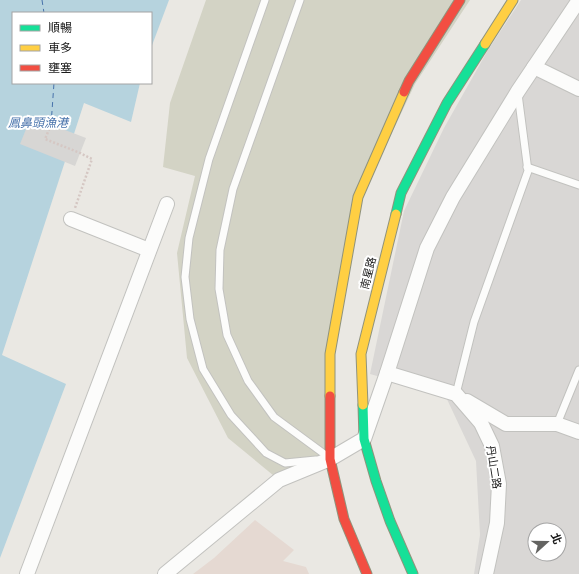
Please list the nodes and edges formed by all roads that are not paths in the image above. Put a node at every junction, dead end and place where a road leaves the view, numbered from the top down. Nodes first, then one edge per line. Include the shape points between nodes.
1 (265, 0) edge
2 (300, 0) edge
3 (460, 0) edge
4 (513, 0) edge
5 (579, 0) edge
6 (534, 67) junction
7 (579, 89) edge
8 (518, 92) junction
9 (527, 167) junction
10 (579, 185) edge
11 (167, 204) dead end
12 (71, 219) road end
13 (149, 250) junction
14 (579, 370) edge
15 (387, 373) junction
16 (456, 394) junction
17 (557, 424) junction
18 (579, 432) edge
19 (364, 439) junction
20 (330, 459) junction
21 (27, 574) edge
22 (165, 574) edge
23 (367, 574) edge
24 (413, 574) edge
25 (486, 574) edge

1 - 20 lane via 210,159 190,238 185,277 190,319 203,369 231,415 266,453 285,463
2 - 20 lane via 233,189 220,250 219,289 227,335 248,381 274,417
3 - 20 street, 南星路 via 409,81 358,197 330,354
4 - 19 street, 南星路 via 447,103 401,193 360,354
5 - 6 street
6 - 7 street
6 - 8 street
8 - 9 lane
8 - 15 street via 453,197 427,248
9 - 10 lane
9 - 16 lane via 528,171 474,322
11 - 13 street
12 - 13 street
13 - 21 street
14 - 17 lane
15 - 16 street
15 - 19 street
16 - 17 street via 506,424
16 - 25 street, 丹山二路 via 481,423 492,446 499,484 497,523
17 - 18 street
19 - 20 street
19 - 24 street, 南星路 via 390,521
20 - 22 street via 279,480
20 - 23 street, 南星路 via 344,519

